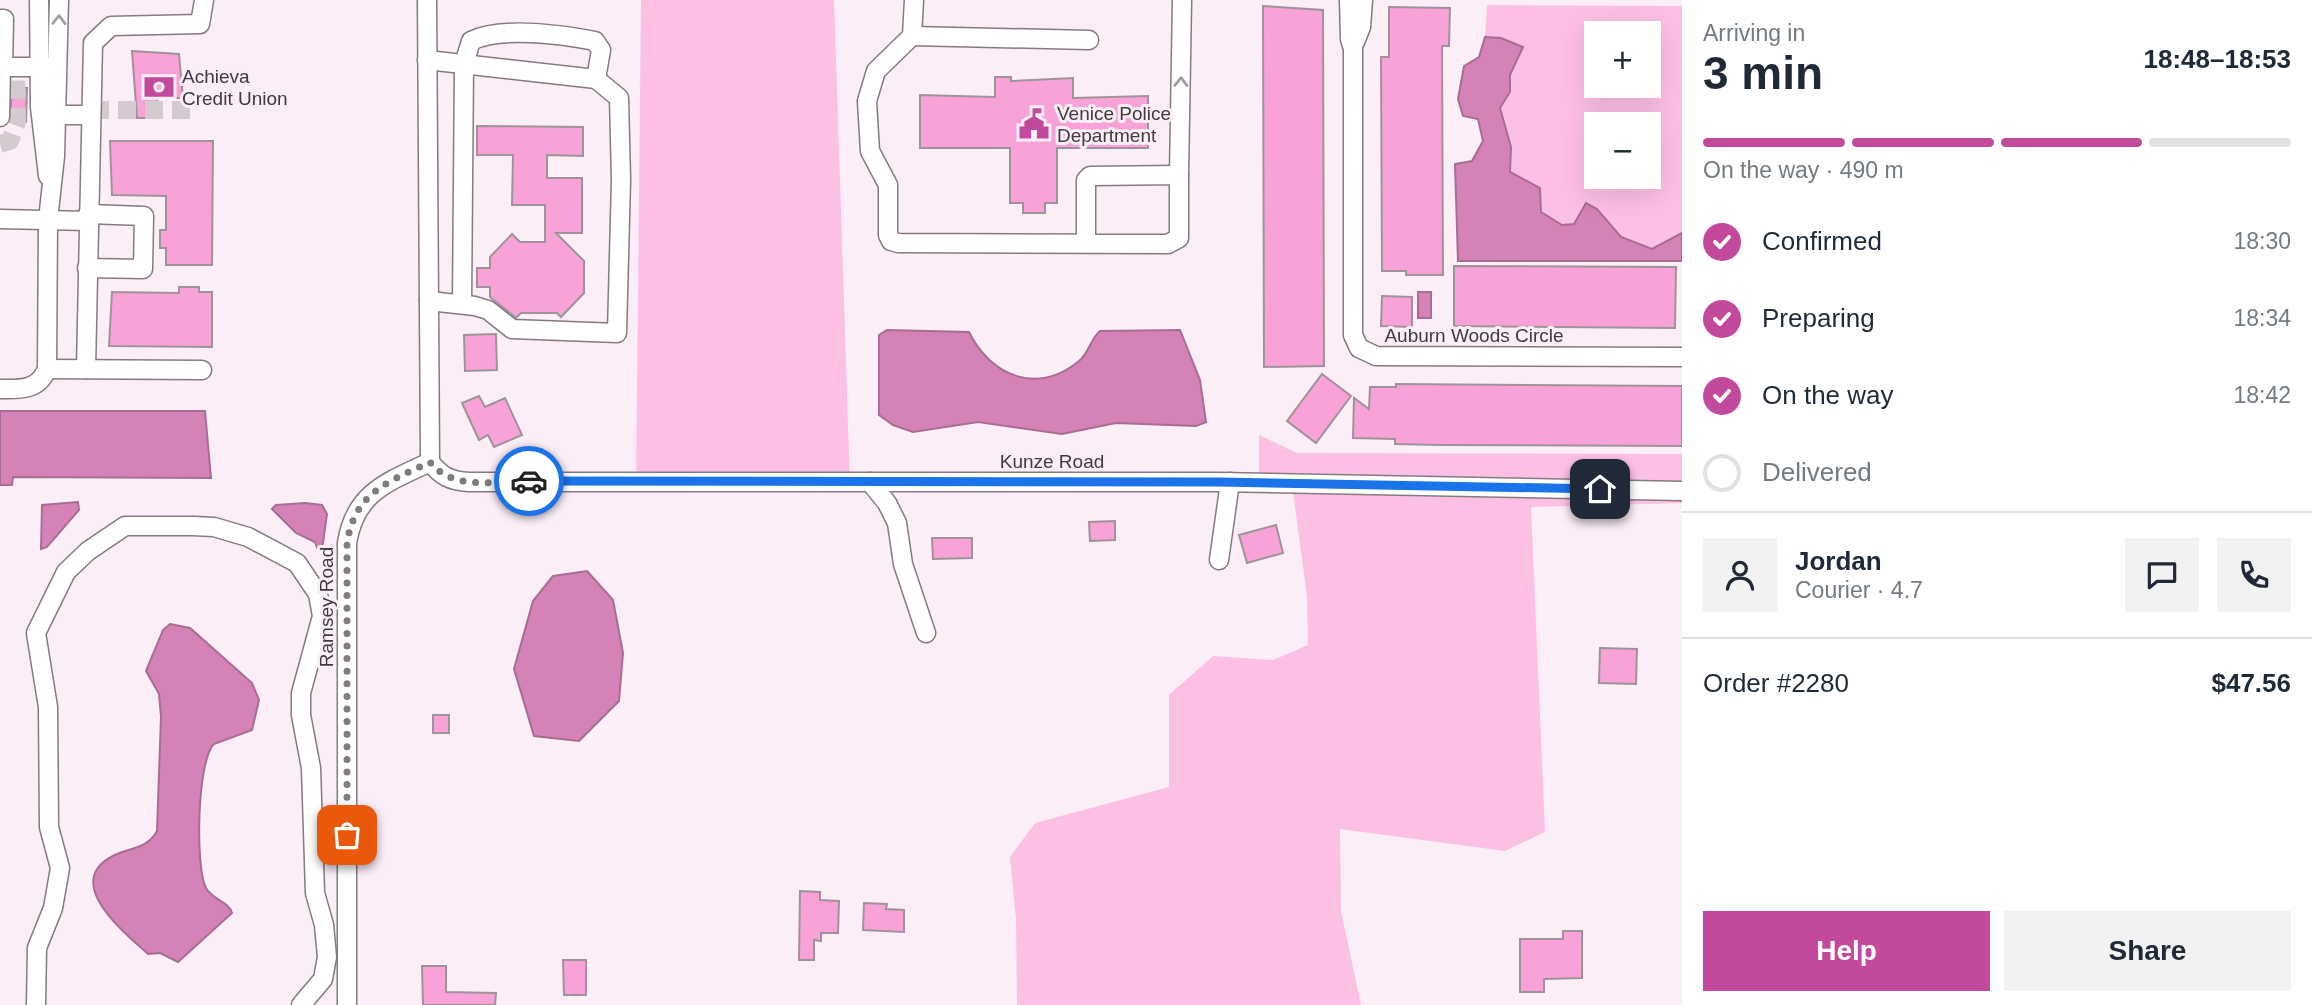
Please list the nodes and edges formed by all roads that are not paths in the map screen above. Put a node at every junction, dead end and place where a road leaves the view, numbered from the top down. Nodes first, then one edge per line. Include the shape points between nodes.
1 (39, 0) edge
2 (59, 0) edge
3 (204, 0) edge
4 (427, 0) edge
5 (914, 0) edge
6 (1182, 0) edge
7 (1349, 0) edge
8 (1363, 0) edge
9 (0, 19) edge
10 (912, 36) junction
11 (1089, 40) dead end
12 (1353, 49) junction
13 (427, 60) junction
14 (464, 64) junction
15 (58, 66) junction
16 (1, 67) edge
17 (39, 67) junction
18 (596, 79) junction
19 (48, 115) junction
20 (91, 115) junction
21 (0, 117) edge
22 (1179, 175) junction
23 (88, 218) junction
24 (0, 219) edge
25 (48, 220) junction
26 (1086, 243) junction
27 (87, 268) junction
28 (429, 301) junction
29 (462, 304) junction
30 (1682, 357) edge
31 (47, 369) junction
32 (86, 369) junction
33 (202, 370) dead end
34 (0, 389) edge
35 (430, 462) junction
36 (870, 482) junction
37 (1230, 482) junction
38 (1682, 491) edge
39 (1219, 560) dead end
40 (926, 633) dead end
41 (36, 1005) edge
42 (301, 1005) edge
43 (347, 1005) edge

1 - 17 street
15 -> 2 street
3 - 20 street via 200,24 103,30 93,43
4 - 13 street
5 - 10 street
22 -> 6 street
7 - 12 street, Auburn Woods Circle
8 - 12 street, Auburn Woods Circle
9 - 16 street via 4,19
10 - 11 street
10 - 26 street via 876,71 867,101 870,151 888,185 891,240
12 - 30 street, Auburn Woods Circle via 1353,335 1362,351 1376,356
13 - 14 street
13 - 28 street
14 - 18 street
14 - 18 street via 471,41 482,36 548,34 595,41 601,50
14 - 29 street
15 - 17 street
15 - 19 street
16 - 17 street
16 - 21 street
17 - 19 street
18 - 29 street via 619,98 617,333 512,329 488,310
19 - 20 street
19 - 25 street
20 - 23 street
22 - 26 street via 1090,176
22 - 26 street via 1179,238 1175,243
23 - 25 street
23 - 27 street
23 - 27 street via 144,216 143,269
24 - 25 street
25 - 31 street
27 - 32 street
28 - 29 street
28 - 35 street
31 - 32 street
31 - 34 street via 33,387
32 - 33 street
35 - 36 street, Kunze Road via 439,474 469,482
35 - 43 street, Ramsey Road via 369,495 354,515 347,543
36 - 37 street, Kunze Road
36 - 40 street via 897,523 903,564
37 - 38 street, Kunze Road
37 - 39 street
41 - 42 street via 37,948 53,908 60,868 49,827 48,707 36,633 66,572 88,551 125,526 192,526 248,537 297,563 318,594 322,616 301,693 301,715 311,768 314,893 327,957 323,979

